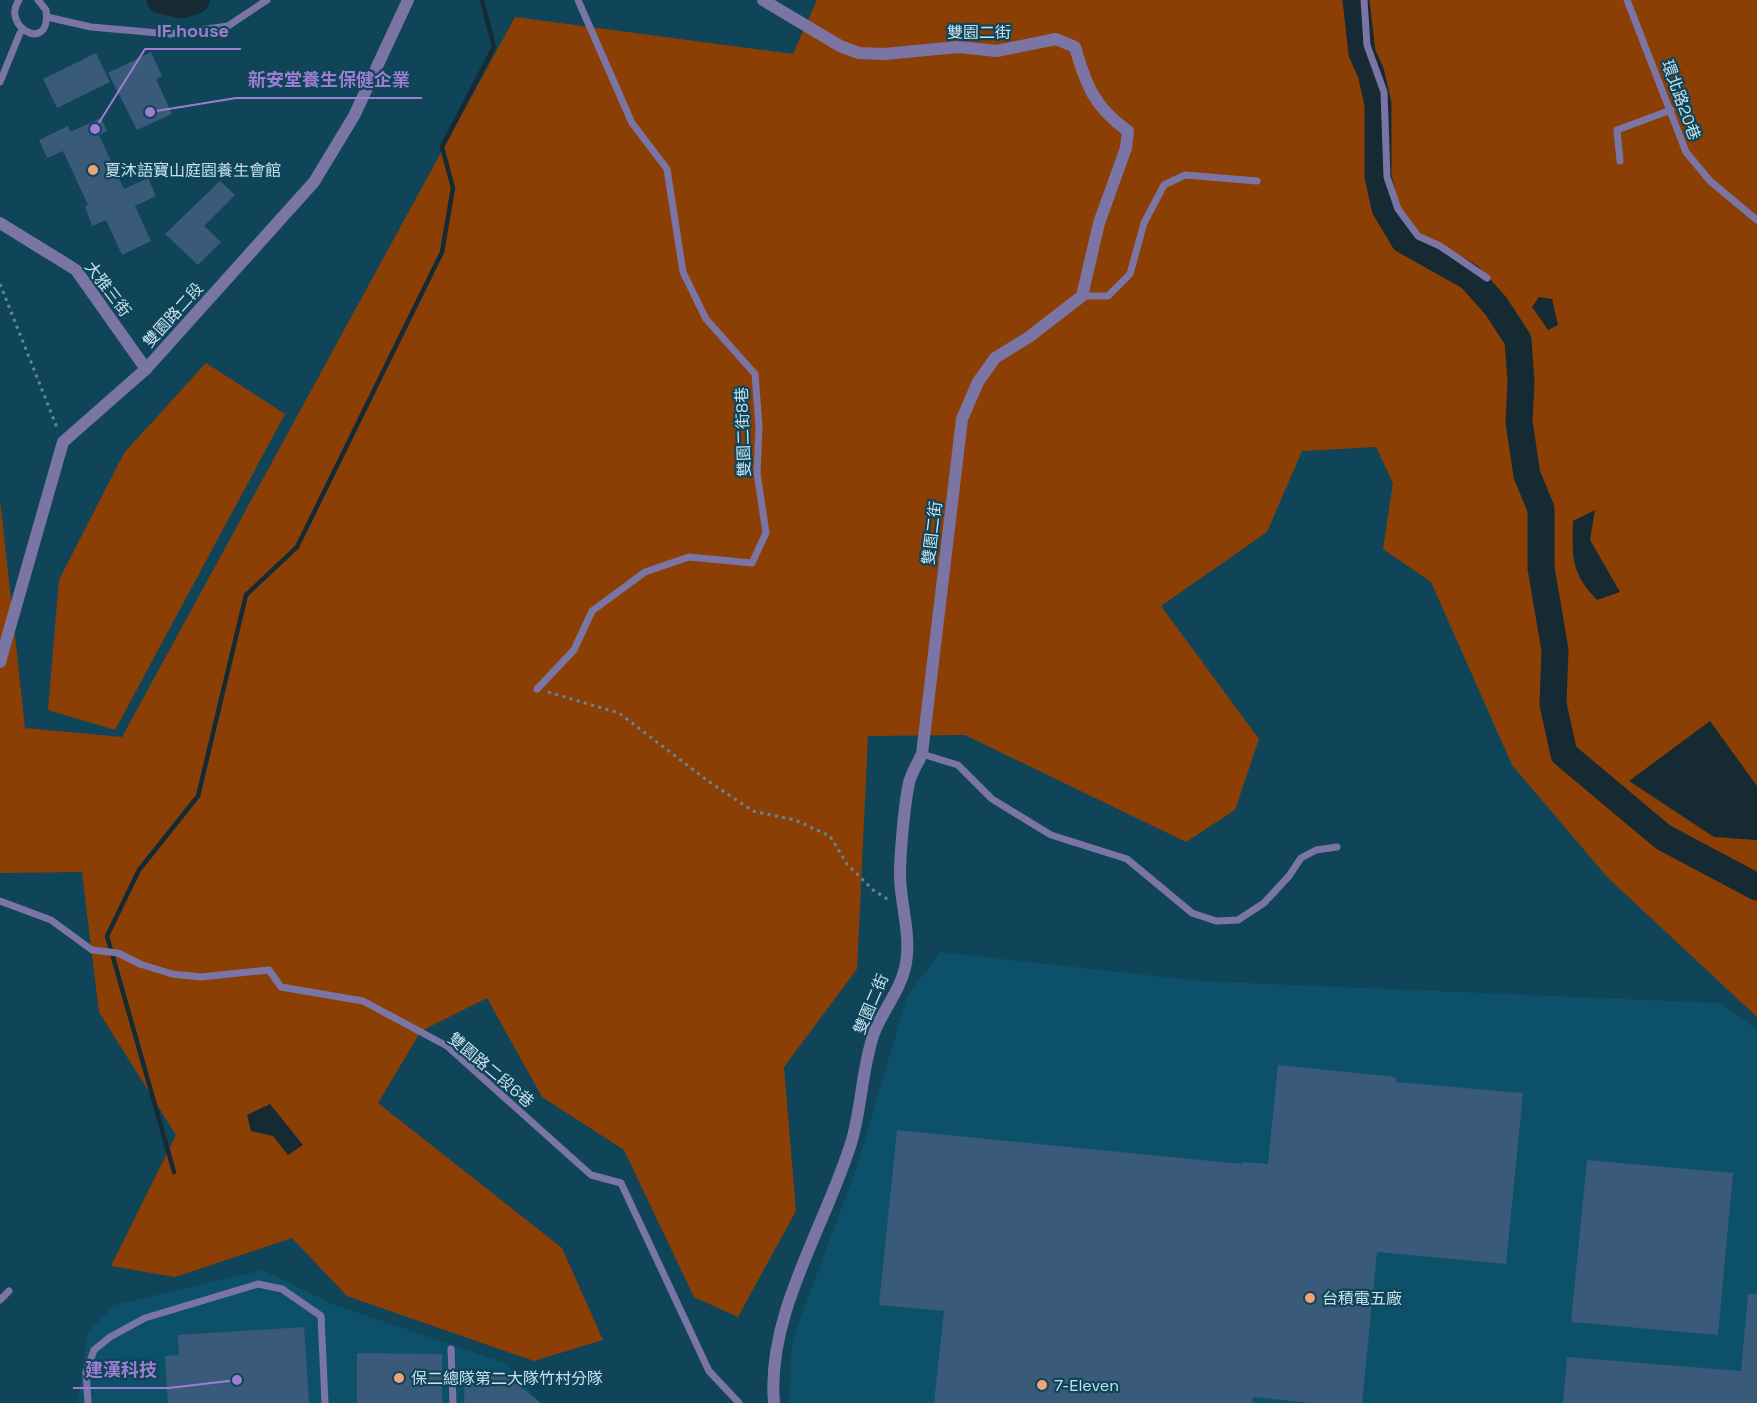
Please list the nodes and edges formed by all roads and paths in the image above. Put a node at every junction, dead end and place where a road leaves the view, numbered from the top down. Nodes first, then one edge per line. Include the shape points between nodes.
1 (19, 0) edge
2 (38, 0) edge
3 (267, 0) edge
4 (408, 0) edge
5 (578, 0) edge
6 (763, 0) edge
7 (1364, 0) edge
8 (1627, 0) edge
9 (47, 16) junction
10 (20, 33) junction
11 (0, 82) edge
12 (1671, 110) junction
13 (1620, 161) dead end
14 (1257, 181) dead end
15 (1757, 220) edge
16 (0, 223) edge
17 (1487, 278) dead end
18 (0, 284) edge
19 (1082, 296) junction
20 (146, 369) junction
21 (63, 442) junction
22 (0, 662) edge
23 (537, 689) joint
24 (922, 754) junction
25 (1337, 847) dead end
26 (0, 901) edge
27 (903, 909) junction
28 (9, 1291) dead end
29 (0, 1300) edge
30 (451, 1349) dead end
31 (88, 1403) edge
32 (325, 1403) edge
33 (453, 1403) edge
34 (739, 1403) edge
35 (774, 1403) edge

1 - 10 lane via 12,7 10,19
2 - 9 lane
3 - 9 lane via 228,26 170,34 90,27
4 - 20 street, 雙園路二段 via 354,116 314,182
5 - 23 lane, 雙園二街8巷 via 632,123 667,169 683,272 706,319 755,374 757,473 766,533 752,563 689,557 645,572 592,611 574,650
6 - 19 street, 雙園二街 via 840,46 859,53 959,47 997,51 1056,39 1074,47 1084,82 1110,118 1128,131 1126,148 1099,223
7 - 17 lane via 1367,45 1384,92 1387,177 1398,209 1418,236
8 - 12 lane, 環北路20巷
9 - 10 lane via 38,32
10 - 11 lane
12 - 13 lane via 1617,130
12 - 15 lane, 環北路20巷 via 1686,152 1710,181
14 - 19 lane via 1185,175 1164,185 1144,223 1130,274 1107,296
16 - 20 street, 大雅三街 via 76,270
18 - 21 path
19 - 24 street, 雙園二街 via 995,358 978,382 962,419
20 - 21 street, 雙園路二段
21 - 22 street
23 - 27 path via 619,713 753,811 795,820 830,836 847,864 873,890
24 - 25 lane via 958,765 992,798 1051,835 1128,859 1192,913 1216,921 1238,920 1264,903 1301,858 1316,850
24 - 27 street, 雙園二街 via 909,780 900,876
26 - 34 lane, 雙園路二段6巷 via 42,916 92,950 118,953 172,974 201,977 269,970 281,987 363,1001 447,1046 591,1175 621,1184 709,1371
27 - 35 street, 雙園二街 via 908,944 906,965 874,1034 852,1139 790,1299 777,1356
28 - 29 lane
30 - 33 lane
31 - 32 lane via 86,1372 94,1350 110,1337 170,1309 258,1284 282,1289 321,1316

